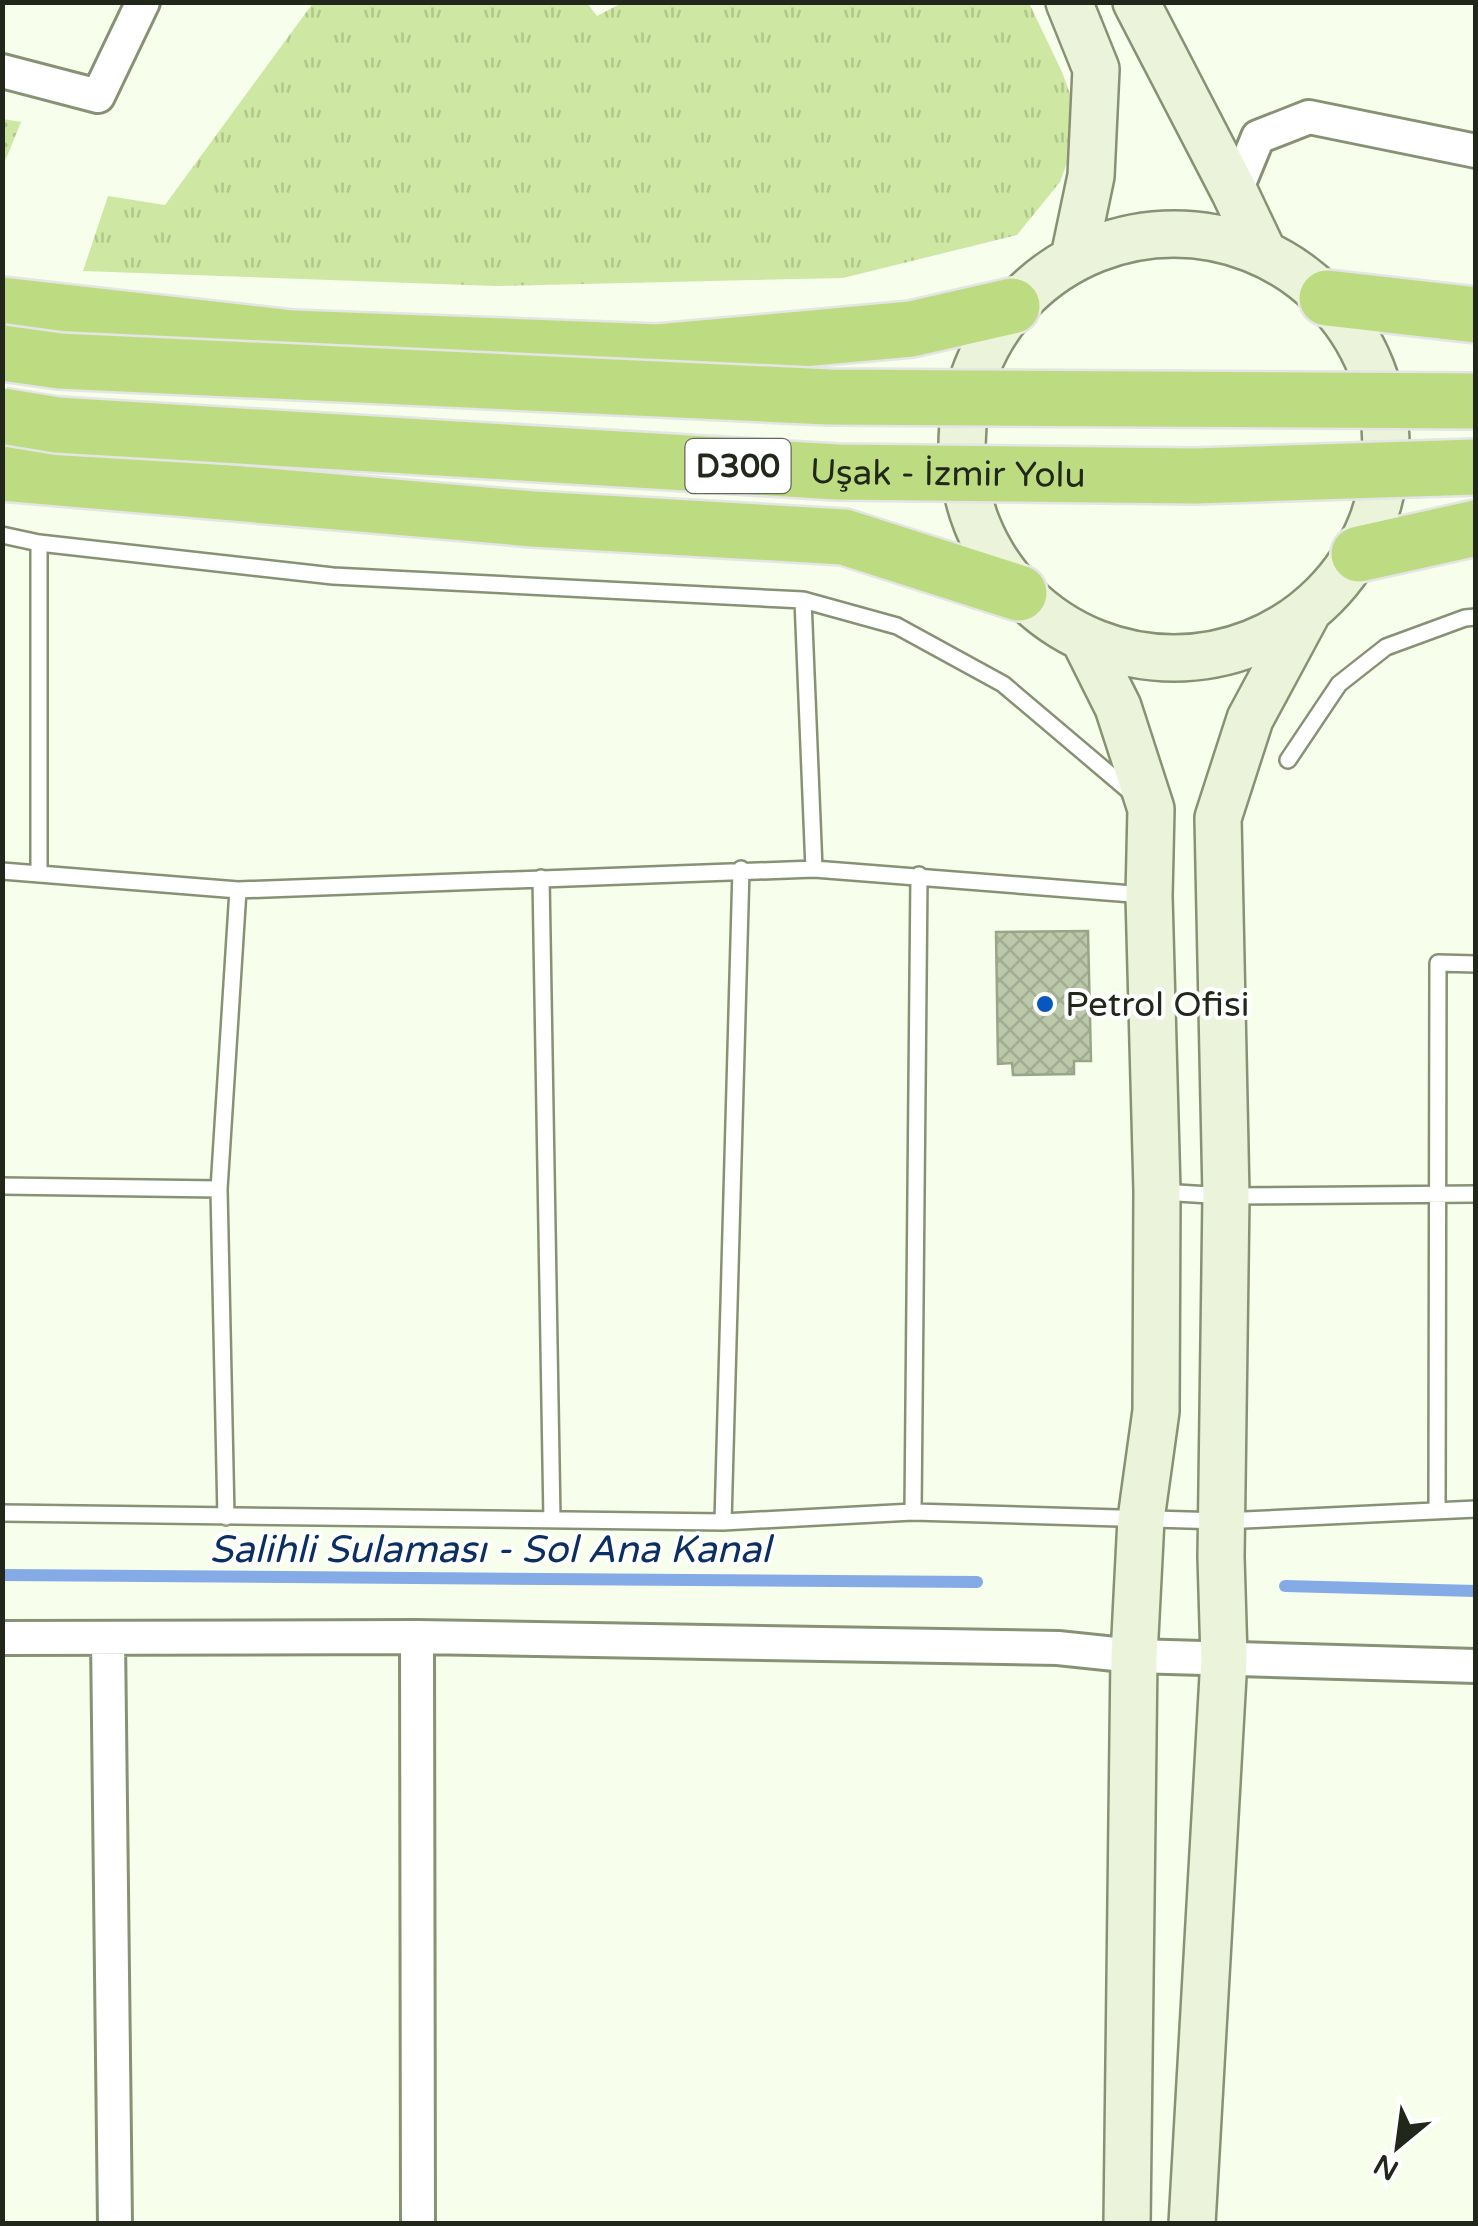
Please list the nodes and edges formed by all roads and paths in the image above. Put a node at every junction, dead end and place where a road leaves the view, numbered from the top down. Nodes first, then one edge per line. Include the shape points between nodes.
1 (142, 2) edge
2 (1069, 2) edge
3 (1136, 2) edge
4 (2, 72) edge
5 (1476, 150) edge
6 (1236, 192) junction
7 (1263, 252) junction
8 (1074, 257) junction
9 (1328, 298) junction
10 (2, 306) edge
11 (1012, 306) junction
12 (1476, 315) edge
13 (2, 353) edge
14 (1476, 401) edge
15 (2, 416) edge
16 (1476, 467) edge
17 (2, 473) edge
18 (1476, 528) edge
19 (2, 534) edge
20 (39, 544) junction
21 (1359, 554) junction
22 (1019, 593) junction
23 (803, 600) junction
24 (1307, 614) junction
25 (1476, 617) edge
26 (1084, 639) junction
27 (1288, 760) dead end
28 (1151, 809) junction
29 (741, 869) junction
30 (814, 869) junction
31 (2, 871) edge
32 (39, 872) junction
33 (919, 875) junction
34 (541, 878) junction
35 (238, 890) junction
36 (1149, 896) junction
37 (1476, 964) edge
38 (2, 1186) edge
39 (219, 1188) junction
40 (1157, 1192) junction
41 (1476, 1194) edge
42 (1439, 1195) junction
43 (1226, 1196) junction
44 (1476, 1509) edge
45 (1437, 1510) junction
46 (913, 1512) junction
47 (2, 1513) edge
48 (226, 1517) junction
49 (1140, 1519) junction
50 (552, 1520) junction
51 (1222, 1521) junction
52 (723, 1522) junction
53 (417, 1637) junction
54 (2, 1638) edge
55 (108, 1638) junction
56 (1134, 1656) junction
57 (1224, 1658) junction
58 (1476, 1666) edge
59 (115, 2224) edge
60 (418, 2224) edge
61 (1127, 2224) edge
62 (1192, 2224) edge

1 - 4 street via 98,96
2 - 8 street via 1096,69 1091,176
3 - 6 street
5 - 6 street via 1310,117 1258,137
6 - 7 street
7 - 8 street via 1200,234 1135,236
7 - 9 street
8 - 11 street
9 - 12 highway
9 - 21 street via 1367,354 1386,421 1383,490
10 - 11 highway via 292,338 658,352 911,329
11 - 22 street via 972,374 960,451 976,528
13 - 14 highway, Uşak - İzmir Yolu / D300, bridge via 829,397
15 - 16 highway, Uşak - İzmir Yolu / D300, bridge via 57,426 837,472 1195,476
17 - 22 highway via 844,538
18 - 21 highway
19 - 20 lane
20 - 23 lane via 333,576
20 - 32 lane
21 - 24 street
22 - 26 street
23 - 28 lane via 897,626 1003,684
23 - 30 lane
24 - 26 street via 1238,650 1160,659
24 - 43 street via 1250,719 1218,818
25 - 27 lane via 1386,647 1339,684
26 - 28 street via 1118,707
28 - 36 street
29 - 30 lane
29 - 34 lane
29 - 52 lane
30 - 33 lane
31 - 32 lane
32 - 35 lane
33 - 36 lane
33 - 46 lane
34 - 35 lane
34 - 50 lane
35 - 39 lane
36 - 40 street
37 - 42 lane via 1438,963
38 - 39 lane
39 - 48 lane
40 - 43 lane
40 - 49 street via 1156,1411
41 - 42 lane
42 - 43 lane
42 - 45 lane
43 - 51 street
44 - 45 lane
45 - 51 lane
46 - 49 lane
46 - 52 lane
47 - 48 lane
48 - 50 lane
49 - 51 lane
49 - 56 street
50 - 52 lane
51 - 57 street
53 - 55 street
53 - 56 street via 1058,1648
53 - 60 street
54 - 55 street
55 - 59 street
56 - 57 street
56 - 61 street
57 - 58 street
57 - 62 street

